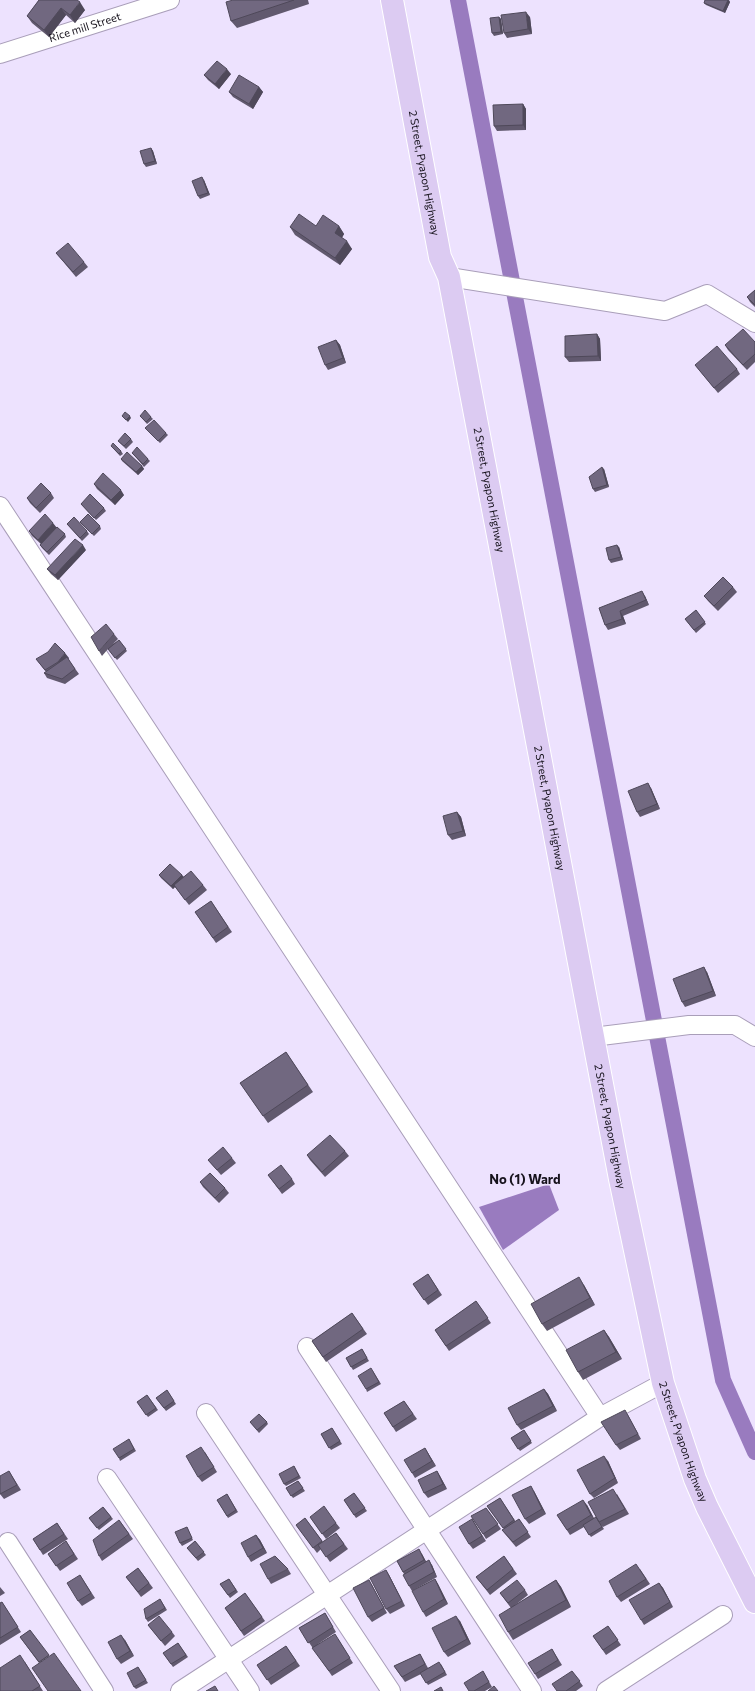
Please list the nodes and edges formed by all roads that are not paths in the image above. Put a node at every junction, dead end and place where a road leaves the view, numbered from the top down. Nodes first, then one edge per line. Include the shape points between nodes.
1 (170, 0) edge
2 (392, 0) edge
3 (0, 54) edge
4 (449, 277) junction
5 (755, 324) edge
6 (0, 506) edge
7 (593, 1037) junction
8 (755, 1038) edge
9 (308, 1347) dead end
10 (663, 1383) junction
11 (206, 1413) dead end
12 (600, 1417) junction
13 (107, 1478) dead end
14 (427, 1530) junction
15 (8, 1542) dead end
16 (328, 1595) junction
17 (755, 1602) edge
18 (723, 1615) dead end
19 (229, 1660) junction
20 (104, 1691) edge
21 (180, 1691) edge
22 (250, 1691) edge
23 (392, 1691) edge
24 (532, 1691) edge
25 (606, 1691) edge

1 - 3 street, Rice mill Street
2 - 4 main road, 2 Street, Pyapon Highway via 440,256
4 - 5 street via 665,311 707,294
4 - 7 main road, 2 Street, Pyapon Highway
6 - 12 street
7 - 8 street via 689,1025 735,1026
7 - 10 main road, 2 Street, Pyapon Highway
9 - 14 street
10 - 12 street
10 - 17 main road, 2 Street, Pyapon Highway via 695,1479
11 - 16 street
12 - 14 street
13 - 19 street
14 - 16 street
14 - 24 street
15 - 20 street
16 - 19 street
16 - 23 street
18 - 25 street
19 - 21 street
19 - 22 street

